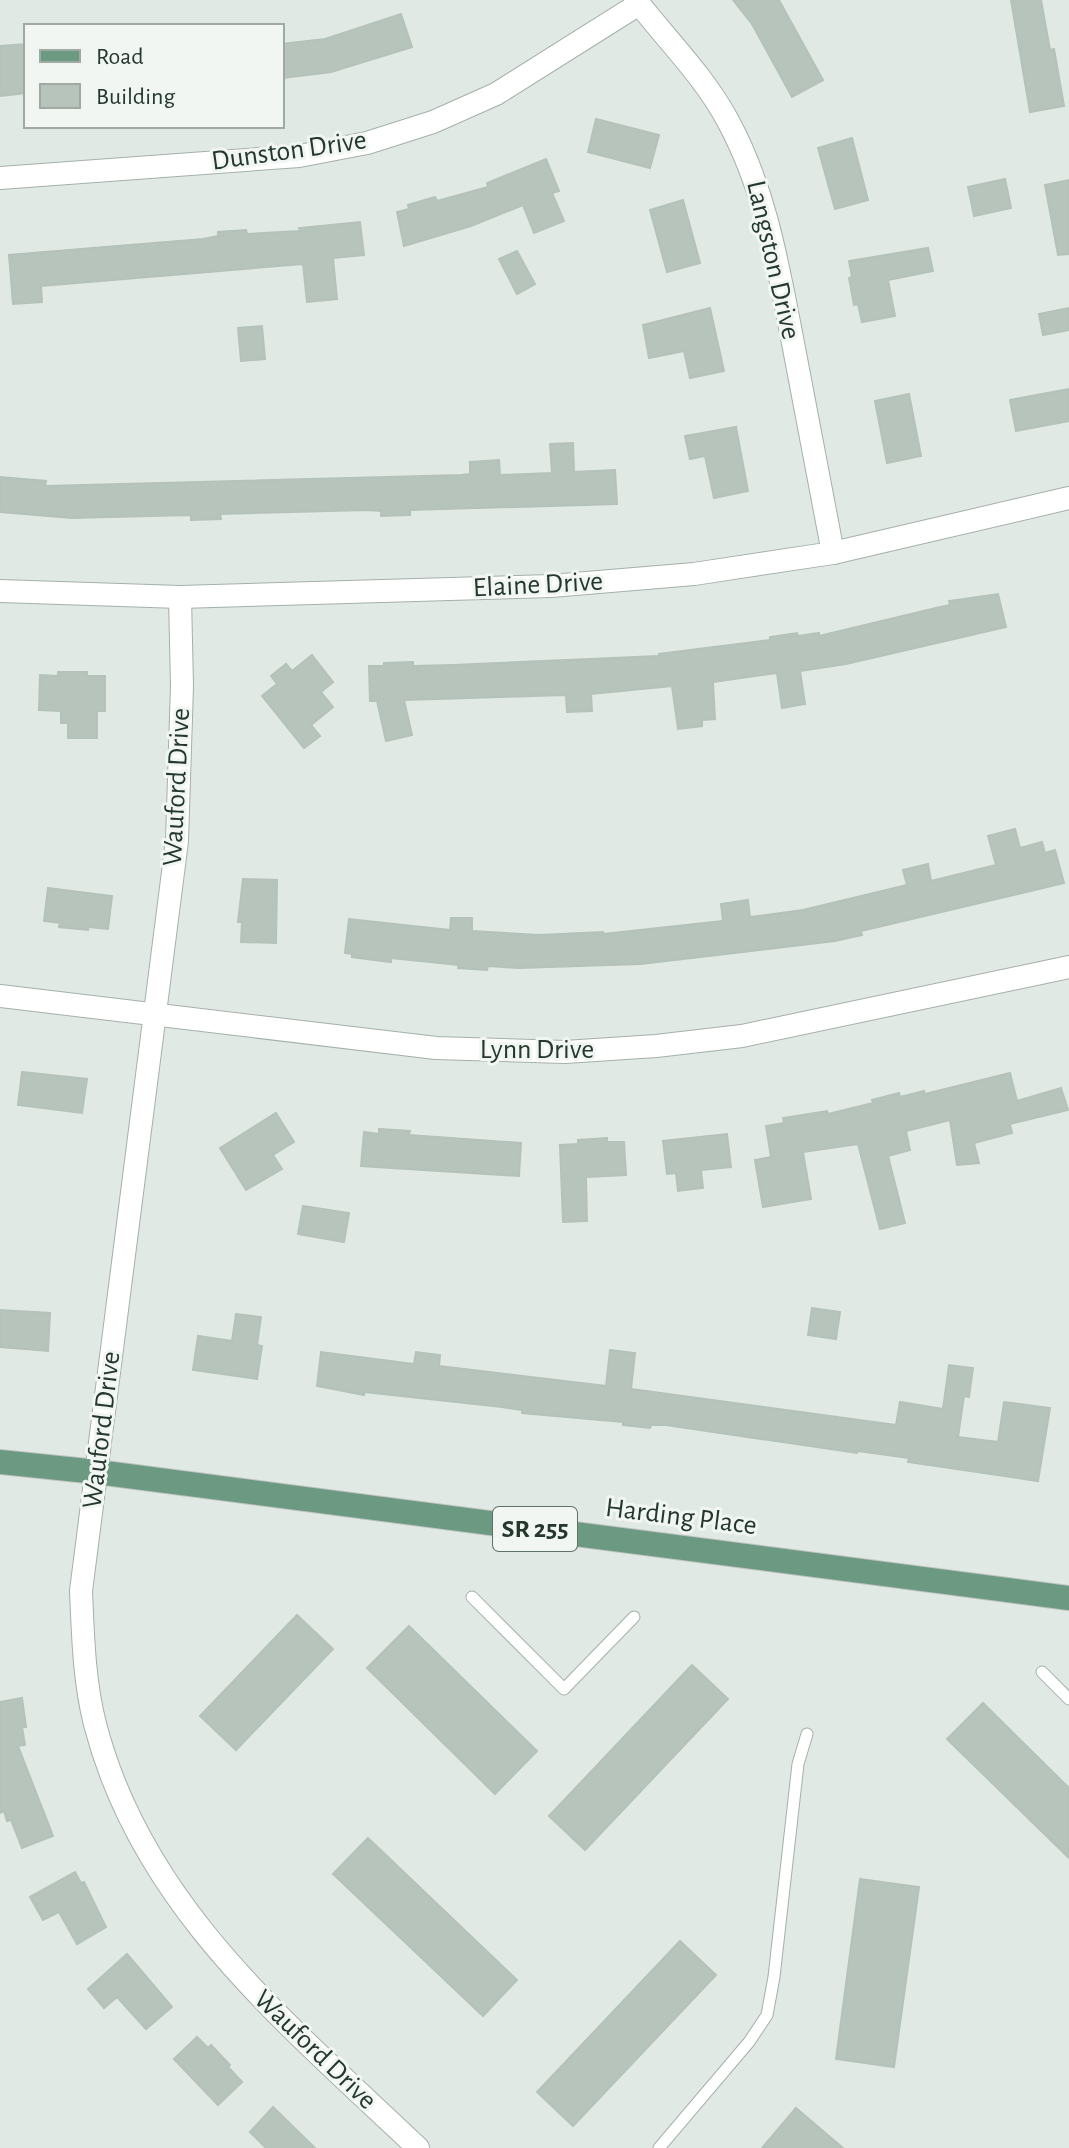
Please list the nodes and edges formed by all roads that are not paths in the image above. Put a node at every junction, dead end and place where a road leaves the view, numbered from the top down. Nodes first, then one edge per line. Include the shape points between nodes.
1 (638, 2) edge
2 (0, 178) edge
3 (1069, 498) edge
4 (833, 553) junction
5 (0, 591) edge
6 (180, 597) junction
7 (1069, 967) edge
8 (0, 996) edge
9 (156, 1016) junction
10 (0, 1462) edge
11 (97, 1472) junction
12 (472, 1597) dead end
13 (1069, 1598) edge
14 (634, 1617) dead end
15 (1042, 1672) dead end
16 (1069, 1699) edge
17 (807, 1734) dead end
18 (418, 2148) edge
19 (659, 2148) edge

1 - 2 street, Dunston Drive via 496,94 367,143 299,156
1 - 4 street, Langston Drive via 727,119 767,213
3 - 4 street, Elaine Drive
4 - 6 street, Elaine Drive via 694,574 551,586
5 - 6 street, Elaine Drive
6 - 9 street, Wauford Drive via 177,841
7 - 9 street, Lynn Drive via 742,1036 580,1051 436,1048
8 - 9 street, Lynn Drive
9 - 11 street, Wauford Drive
10 - 11 main road, Harding Place / SR 255
11 - 13 main road, Harding Place / SR 255
11 - 18 street, Wauford Drive via 81,1591 84,1658 95,1723 142,1846 175,1897 246,1984
12 - 14 lane via 564,1689
15 - 16 lane
17 - 19 lane via 798,1764 767,2015

